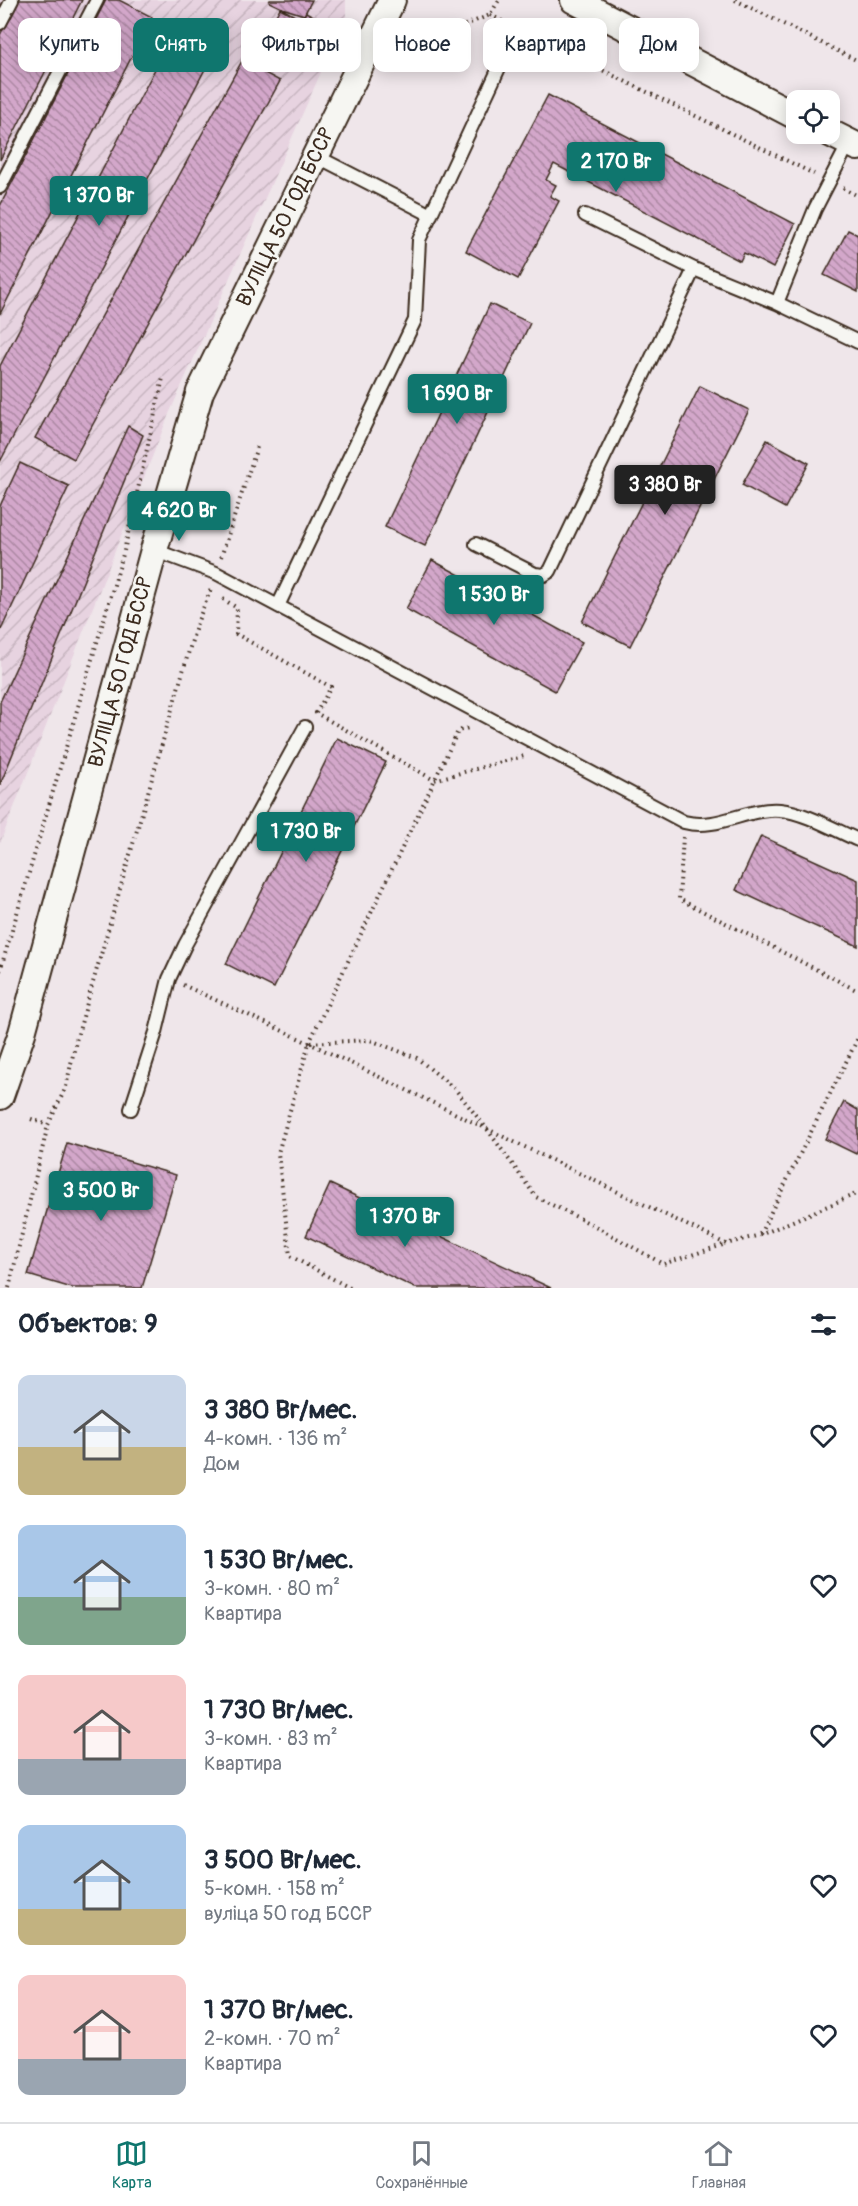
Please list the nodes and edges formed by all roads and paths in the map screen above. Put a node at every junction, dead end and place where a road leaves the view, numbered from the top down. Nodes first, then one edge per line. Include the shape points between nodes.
1 (12, 0) edge
2 (97, 0) edge
3 (392, 0) edge
4 (498, 0) edge
5 (574, 0) edge
6 (735, 0) edge
7 (490, 15) junction
8 (0, 23) edge
9 (471, 23) edge
10 (858, 61) edge
11 (497, 72) edge
12 (786, 111) edge
13 (845, 141) edge
14 (316, 156) junction
15 (830, 182) junction
16 (0, 187) edge
17 (858, 196) edge
18 (431, 214) junction
19 (585, 215) dead end
20 (694, 268) junction
21 (777, 303) junction
22 (858, 342) edge
23 (163, 378) dead end
24 (258, 444) dead end
25 (476, 544) dead end
26 (154, 550) junction
27 (216, 573) junction
28 (210, 590) junction
29 (278, 606) junction
30 (475, 726) dead end
31 (304, 728) dead end
32 (518, 751) dead end
33 (434, 780) junction
34 (684, 822) junction
35 (858, 840) edge
36 (0, 971) edge
37 (169, 978) junction
38 (858, 991) edge
39 (858, 1038) edge
40 (309, 1043) junction
41 (0, 1096) edge
42 (131, 1109) dead end
43 (31, 1119) dead end
44 (48, 1125) junction
45 (487, 1129) junction
46 (858, 1193) edge
47 (760, 1235) junction
48 (726, 1244) junction
49 (9, 1288) edge
50 (350, 1288) edge

1 - 8 lane
2 - 16 lane
3 - 14 street, ВУЛІЦА 50 ГОД БССР
4 - 7 path
5 - 12 street
6 - 10 path
7 - 9 path
7 - 15 path
11 - 18 lane
13 - 15 lane
14 - 18 lane
14 - 26 street, ВУЛІЦА 50 ГОД БССР via 200,392
15 - 17 path
15 - 21 lane
18 - 29 lane via 419,240 415,320
19 - 20 lane
20 - 21 lane
20 - 25 lane via 550,571 536,574
21 - 22 lane
23 - 36 path via 124,551
24 - 27 path
26 - 27 lane
26 - 41 street, ВУЛІЦА 50 ГОД БССР via 22,1033
27 - 28 path
27 - 29 lane
28 - 33 path via 237,608 236,634 331,687 316,713
28 - 44 path via 190,645 66,1087
29 - 34 lane
30 - 33 path via 458,731
31 - 37 lane
32 - 33 path via 524,757
33 - 40 path
34 - 35 lane via 712,824 778,810 792,812
34 - 38 path via 679,898
37 - 40 path
37 - 42 lane
39 - 47 path
40 - 45 path
40 - 45 path via 370,1040 417,1058 455,1089
40 - 50 path via 278,1153 290,1256
43 - 44 path
44 - 49 path
45 - 48 path
45 - 48 path via 536,1197 663,1264
46 - 47 path
47 - 48 path

